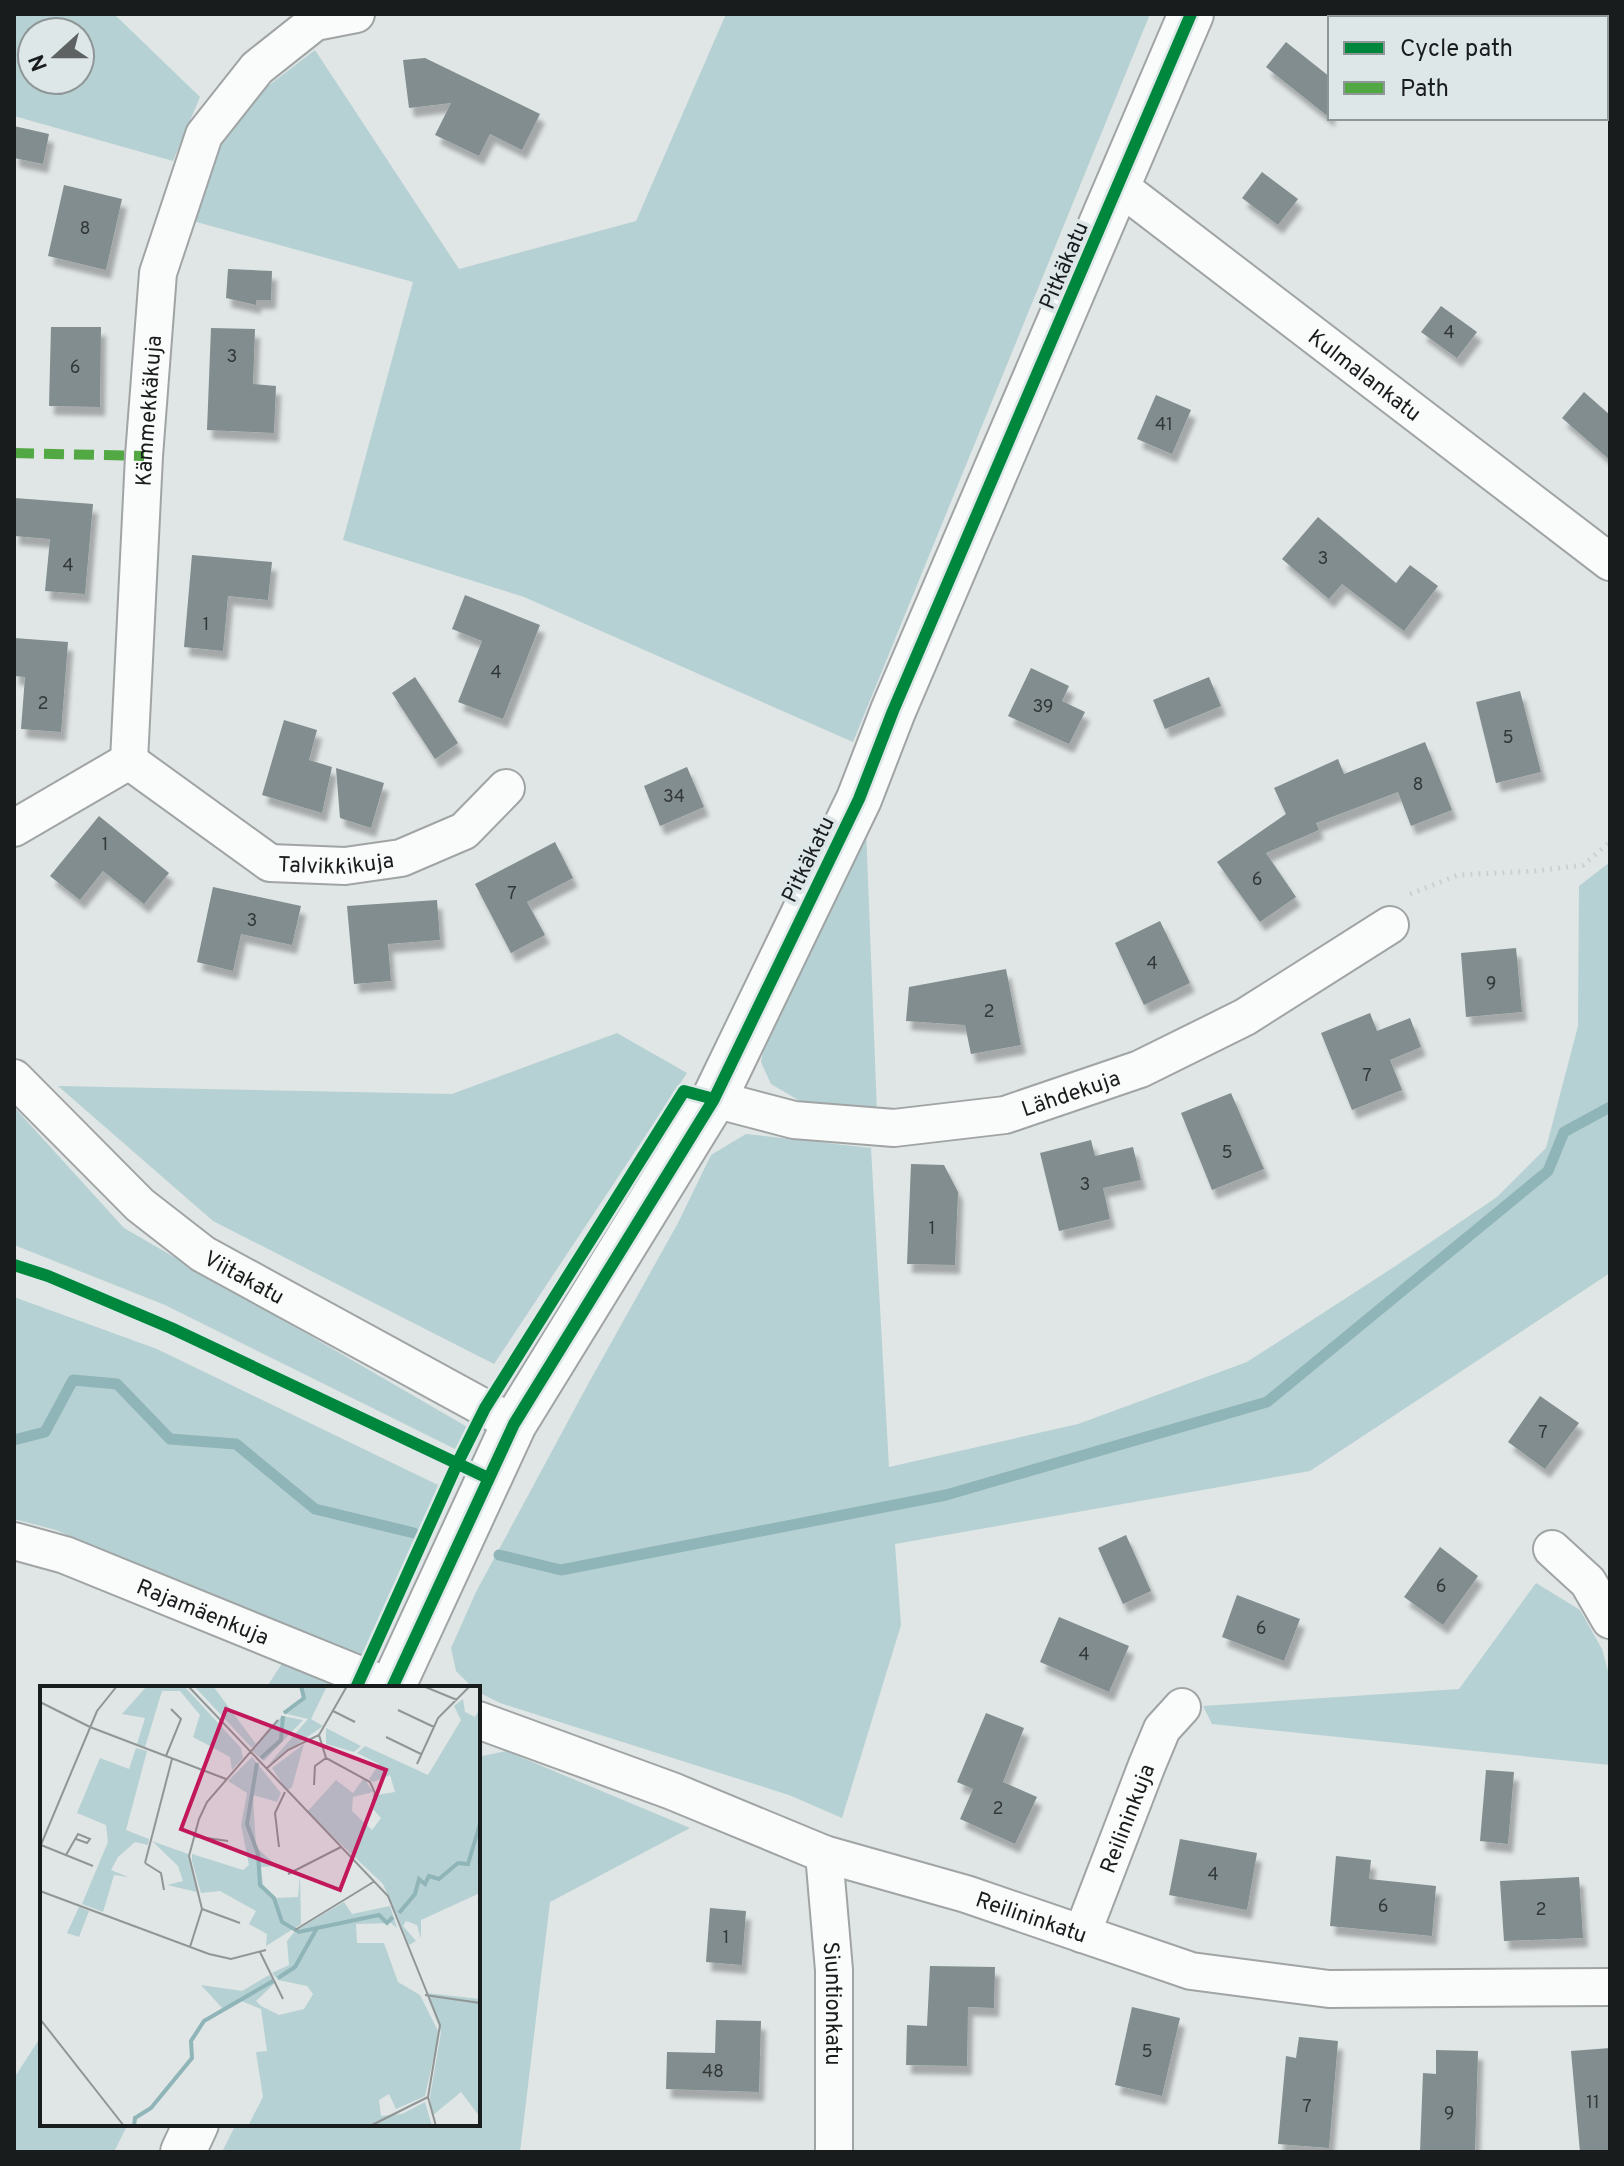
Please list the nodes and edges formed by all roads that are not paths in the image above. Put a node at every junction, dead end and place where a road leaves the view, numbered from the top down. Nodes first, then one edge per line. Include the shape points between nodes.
1 (356, 14) edge
2 (1191, 14) edge
3 (1119, 186) junction
4 (1610, 562) edge
5 (129, 761) junction
6 (506, 788) dead end
7 (14, 828) edge
8 (1390, 925) road end
9 (14, 1078) edge
10 (714, 1099) junction
11 (514, 1424) junction
12 (14, 1541) edge
13 (1552, 1549) dead end
14 (1610, 1620) edge
15 (387, 1686) edge
16 (393, 1686) edge
17 (1182, 1707) dead end
18 (480, 1721) edge
19 (824, 1854) junction
20 (1082, 1934) junction
21 (1610, 1987) edge
22 (195, 2126) edge
23 (183, 2152) edge
24 (834, 2152) edge

1 - 5 street, Kämmekkäkuja via 315,22 257,68 204,135 158,273
2 - 3 street, Pitkäkatu
3 - 4 street, Kulmalankatu
3 - 10 street, Pitkäkatu via 859,799
5 - 6 street, Talvikkikuja via 270,863 345,866 401,858 464,831
5 - 7 street
8 - 10 street, Lähdekuja via 1245,1017 1140,1069 1005,1115 894,1128 794,1120
9 - 11 street, Viitakatu via 140,1205 203,1254
10 - 11 street, Pitkäkatu
11 - 16 street, Pitkäkatu
12 - 15 street, Rajamäenkuja via 65,1555
13 - 14 street via 1588,1582
17 - 20 street, Reilininkuja via 1162,1729
18 - 19 street, Reilininkatu
19 - 20 street, Reilininkatu
19 - 24 street, Siuntionkatu via 834,1970
20 - 21 street, Reilininkatu via 1191,1971 1329,1989
22 - 23 street

